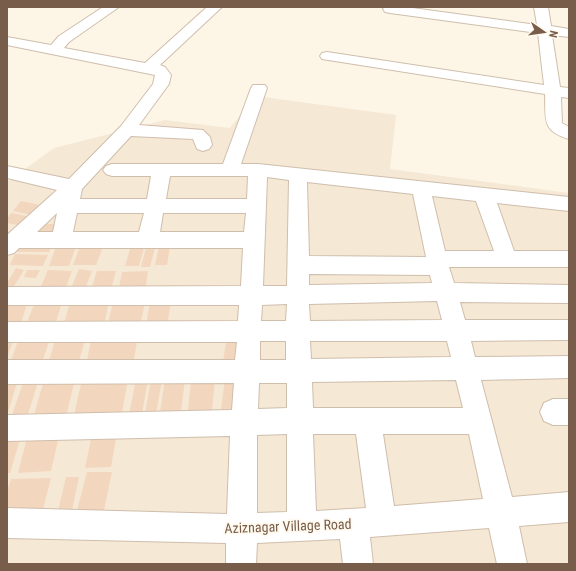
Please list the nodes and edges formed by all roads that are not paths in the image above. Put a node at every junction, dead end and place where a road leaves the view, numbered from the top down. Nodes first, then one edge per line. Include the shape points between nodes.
1 (112, 7) edge
2 (215, 7) edge
3 (541, 7) edge
4 (390, 9) dead end
5 (544, 30) junction
6 (569, 33) edge
7 (7, 41) edge
8 (56, 51) junction
9 (327, 56) dead end
10 (148, 68) junction
11 (259, 88) dead end
12 (553, 91) junction
13 (569, 93) edge
14 (127, 130) junction
15 (569, 133) edge
16 (203, 145) dead end
17 (112, 170) dead end
18 (162, 170) junction
19 (258, 170) junction
20 (229, 171) junction
21 (7, 172) edge
22 (298, 175) junction
23 (73, 186) junction
24 (421, 187) junction
25 (484, 195) junction
26 (569, 204) edge
27 (155, 205) junction
28 (69, 206) junction
29 (256, 206) junction
30 (60, 240) junction
31 (148, 240) junction
32 (254, 240) junction
33 (12, 244) edge
34 (507, 259) junction
35 (569, 259) edge
36 (437, 263) junction
37 (299, 265) junction
38 (445, 292) junction
39 (569, 294) edge
40 (299, 295) junction
41 (7, 296) edge
42 (252, 296) junction
43 (250, 330) junction
44 (569, 330) edge
45 (298, 331) junction
46 (457, 331) junction
47 (7, 332) edge
48 (569, 367) edge
49 (247, 370) junction
50 (465, 370) junction
51 (300, 371) junction
52 (7, 372) edge
53 (301, 421) junction
54 (368, 421) junction
55 (478, 421) junction
56 (244, 422) junction
57 (7, 428) edge
58 (569, 507) edge
59 (501, 512) junction
60 (382, 522) junction
61 (7, 523) edge
62 (354, 524) junction
63 (302, 526) junction
64 (242, 529) junction
65 (241, 564) edge
66 (358, 564) edge
67 (512, 564) edge

1 - 8 street via 64,39
2 - 10 street
3 - 5 street
4 - 5 street
5 - 6 street
5 - 12 street
7 - 8 street
8 - 10 street
9 - 12 street
10 - 14 street via 160,70 163,75 161,84
11 - 20 street
12 - 13 street
12 - 15 street via 554,123 558,129
14 - 16 street via 197,134
14 - 23 street
17 - 18 street
18 - 20 street
18 - 27 street
19 - 20 street
19 - 22 street
19 - 29 street
21 - 23 street
22 - 24 street
22 - 37 street
23 - 28 street
23 - 33 street
24 - 25 street
24 - 36 street
25 - 26 street
25 - 34 street
27 - 28 street
27 - 29 street
27 - 31 street
28 - 30 street
29 - 32 street
30 - 31 street
30 - 33 street
31 - 32 street
32 - 42 street
34 - 35 street
34 - 36 street
36 - 37 street
36 - 38 street
37 - 40 street
38 - 39 street
38 - 40 street
38 - 46 street
40 - 42 street
40 - 45 street
41 - 42 street
42 - 43 street
43 - 45 street
43 - 47 street
43 - 49 street
44 - 46 street
45 - 46 street
45 - 51 street
46 - 50 street
48 - 50 street
49 - 51 street
49 - 52 street
49 - 56 street
50 - 51 street
50 - 55 street
51 - 53 street
53 - 54 street
53 - 56 street
53 - 63 street
54 - 55 street
54 - 60 street
55 - 59 street
56 - 57 street
56 - 64 street
58 - 59 street, Aziznagar Village Road
59 - 60 street, Aziznagar Village Road
59 - 67 street
60 - 62 street, Aziznagar Village Road
61 - 64 street, Aziznagar Village Road
62 - 63 street, Aziznagar Village Road
62 - 66 street
63 - 64 street, Aziznagar Village Road
64 - 65 street

